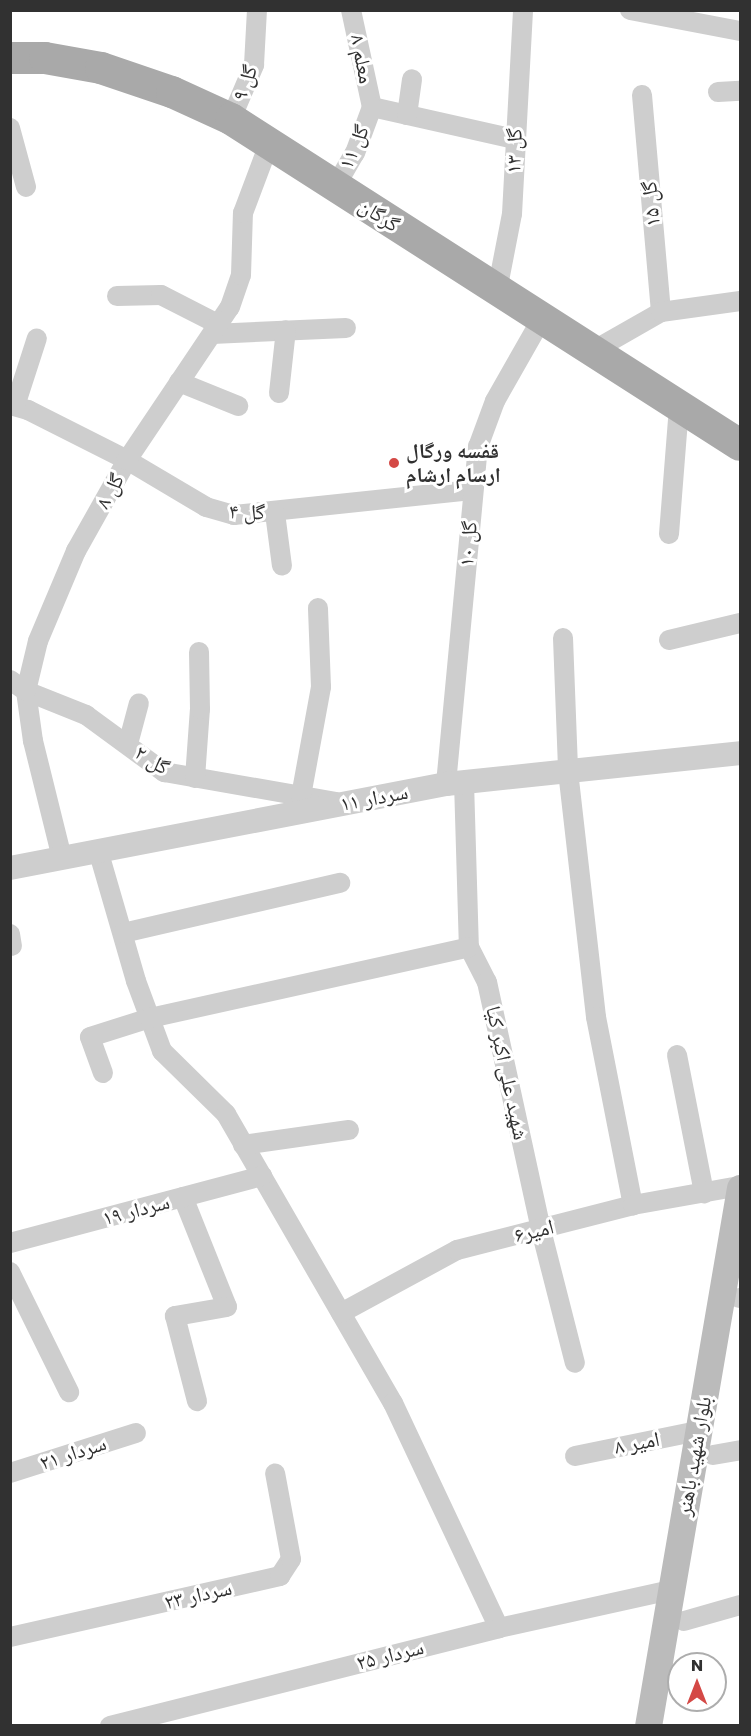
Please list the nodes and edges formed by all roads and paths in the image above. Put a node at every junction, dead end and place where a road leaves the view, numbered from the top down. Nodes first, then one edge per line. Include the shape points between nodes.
1 (257, 10) edge
2 (351, 10) edge
3 (523, 10) edge
4 (630, 10) edge
5 (741, 31) edge
6 (10, 58) edge
7 (412, 79) dead end
8 (741, 91) edge
9 (717, 92) dead end
10 (642, 95) dead end
11 (372, 107) junction
12 (406, 115) junction
13 (231, 119) junction
14 (10, 128) edge
15 (514, 139) junction
16 (269, 144) junction
17 (26, 187) dead end
18 (335, 187) junction
19 (497, 291) junction
20 (117, 296) dead end
21 (741, 301) edge
22 (661, 312) junction
23 (542, 320) junction
24 (346, 328) dead end
25 (215, 329) junction
26 (286, 330) junction
27 (37, 338) dead end
28 (591, 352) junction
29 (179, 382) junction
30 (279, 393) dead end
31 (13, 406) edge
32 (238, 406) dead end
33 (679, 408) junction
34 (736, 443) edge
35 (127, 460) junction
36 (472, 490) junction
37 (274, 513) junction
38 (669, 534) dead end
39 (282, 566) dead end
40 (318, 608) dead end
41 (741, 623) edge
42 (563, 638) dead end
43 (669, 640) dead end
44 (199, 651) dead end
45 (18, 686) edge
46 (139, 703) dead end
47 (128, 744) junction
48 (741, 753) edge
49 (568, 771) junction
50 (195, 777) junction
51 (455, 783) junction
52 (301, 796) junction
53 (344, 803) junction
54 (98, 850) junction
55 (62, 858) junction
56 (10, 868) edge
57 (340, 883) dead end
58 (123, 933) junction
59 (469, 948) junction
60 (150, 1018) junction
61 (677, 1055) dead end
62 (103, 1073) dead end
63 (349, 1130) dead end
64 (243, 1145) junction
65 (262, 1176) junction
66 (741, 1187) edge
67 (704, 1192) junction
68 (183, 1197) junction
69 (633, 1205) junction
70 (541, 1230) junction
71 (10, 1243) edge
72 (10, 1272) edge
73 (740, 1296) edge
74 (341, 1313) junction
75 (575, 1363) dead end
76 (69, 1392) dead end
77 (197, 1401) dead end
78 (699, 1431) junction
79 (136, 1433) dead end
80 (741, 1450) edge
81 (713, 1455) junction
82 (574, 1456) dead end
83 (10, 1473) edge
84 (275, 1473) dead end
85 (671, 1590) junction
86 (741, 1605) edge
87 (684, 1622) junction
88 (499, 1628) junction
89 (10, 1637) edge
90 (110, 1725) edge
91 (648, 1725) edge
92 (667, 1725) edge

1 - 13 street, گل ۹ via 254,65
2 - 11 street, معلم ۸
3 - 15 street, گل ۱۳
4 - 5 street
6 - 13 main road, گرگان via 45,58 101,68 172,92
7 - 12 street
8 - 9 street
10 - 22 street, گل ۱۵
11 - 12 street
11 - 18 street, گل ۱۱ via 355,153
12 - 15 street
13 - 16 main road, گرگان
14 - 17 street
15 - 19 street, گل ۱۳ via 512,214
16 - 18 main road, گرگان
16 - 25 street, گل ۸ via 243,213 241,275 230,307
18 - 19 main road, گرگان
19 - 23 main road, گرگان
20 - 25 street via 161,295
21 - 22 street
22 - 28 street
23 - 28 main road, گرگان
23 - 36 street, گل ۱۰ via 495,401 478,447
24 - 26 street
25 - 26 street
25 - 29 street, گل ۸
26 - 30 street
27 - 31 street
28 - 33 main road, گرگان
29 - 32 street
29 - 35 street, گل ۸
31 - 35 street, گل ۴
33 - 34 main road, گرگان
33 - 38 street
35 - 37 street, گل ۴ via 206,507 234,516
35 - 45 street, گل ۸ via 55,595
36 - 37 street, گل ۴
36 - 51 street, گل ۱۰
37 - 39 street
40 - 52 street via 321,687
41 - 43 street
42 - 49 street
44 - 50 street
45 - 47 street, گل ۲ via 86,715
45 - 55 street, گل ۸
46 - 47 street
47 - 50 street, گل ۲ via 164,772
48 - 49 street, سردار ۱۱
49 - 51 street, سردار ۱۱
49 - 69 street via 596,1017
50 - 52 street, گل ۲
51 - 53 street, سردار ۱۱
51 - 59 street, شهید علی اکبر کیا
52 - 53 street, گل ۲
53 - 54 street, سردار ۱۱
54 - 55 street, سردار ۱۱
54 - 58 street
55 - 56 street, سردار ۱۱
57 - 58 street
58 - 60 street
59 - 60 street
59 - 70 street, شهید علی اکبر کیا via 487,982
60 - 62 street via 90,1037
60 - 64 street via 162,1051 225,1114
61 - 67 street
63 - 64 street
64 - 65 street
65 - 68 street, سردار ۱۹
65 - 74 street
66 - 67 street, امیر۶
66 - 78 main road, بلوار شهید باهنر
67 - 69 street, امیر۶
68 - 71 street, سردار ۱۹
68 - 77 street via 227,1307 175,1316
69 - 70 street, امیر۶
70 - 74 street, امیر۶ via 457,1250
70 - 75 street, شهید علی اکبر کیا
72 - 76 street
73 - 81 main road, بلوار شهید باهنر
74 - 88 street via 393,1402
78 - 82 street, امیر ۸
78 - 85 main road, بلوار شهید باهنر
79 - 83 street, سردار ۲۱
80 - 81 street
81 - 87 main road, بلوار شهید باهنر
84 - 89 street, سردار ۲۳ via 291,1559 280,1576
85 - 88 street, سردار ۲۵
85 - 91 main road, بلوار شهید باهنر
86 - 87 street
87 - 92 main road, بلوار شهید باهنر
88 - 90 street, سردار ۲۵

